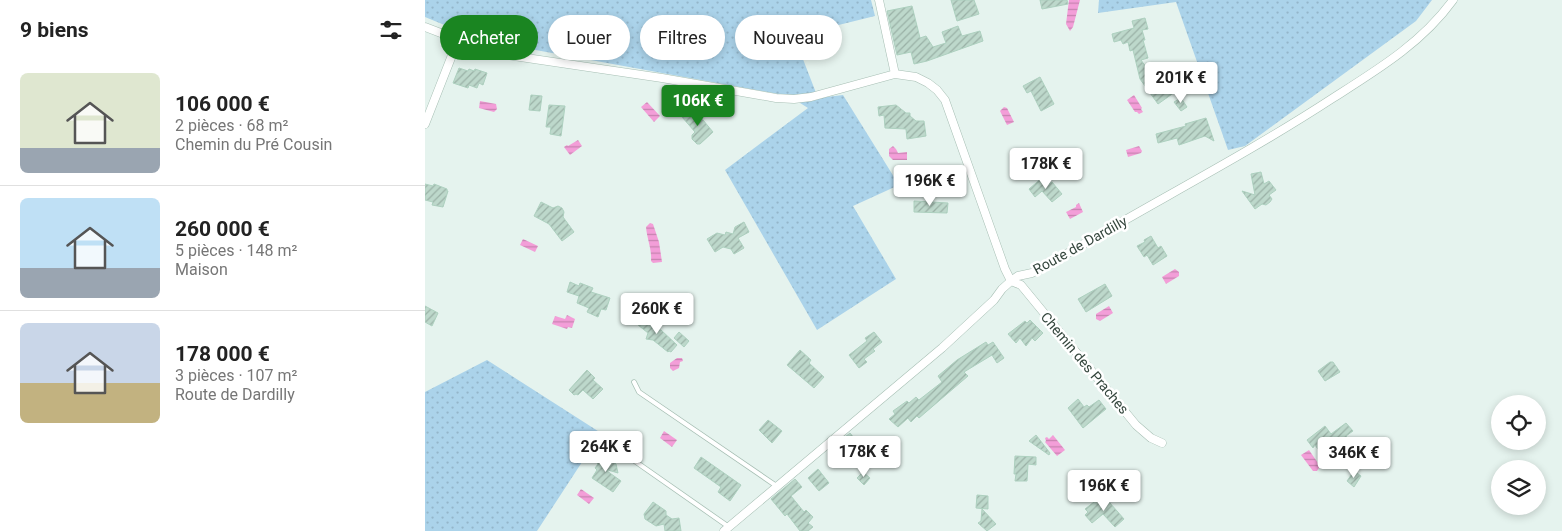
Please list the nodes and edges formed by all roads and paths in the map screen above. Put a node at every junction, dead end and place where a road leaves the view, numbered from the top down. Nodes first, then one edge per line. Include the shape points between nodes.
1 (879, 0) edge
2 (1453, 0) edge
3 (425, 27) edge
4 (440, 33) edge
5 (450, 60) edge
6 (538, 60) edge
7 (895, 74) junction
8 (425, 124) edge
9 (1011, 280) junction
10 (634, 382) dead end
11 (606, 441) dead end
12 (1162, 443) dead end
13 (778, 487) junction
14 (727, 529) edge

1 - 7 street
2 - 9 street, Route de Dardilly via 1421,36 1397,56 1268,139 1048,265
3 - 4 street
5 - 8 street
6 - 7 street via 794,99 811,98
7 - 9 street via 916,77 928,83 945,100
9 - 12 street, Chemin des Praches via 1021,285 1136,425
9 - 13 street via 942,348
10 - 13 lane via 639,392
11 - 14 lane
13 - 14 street

